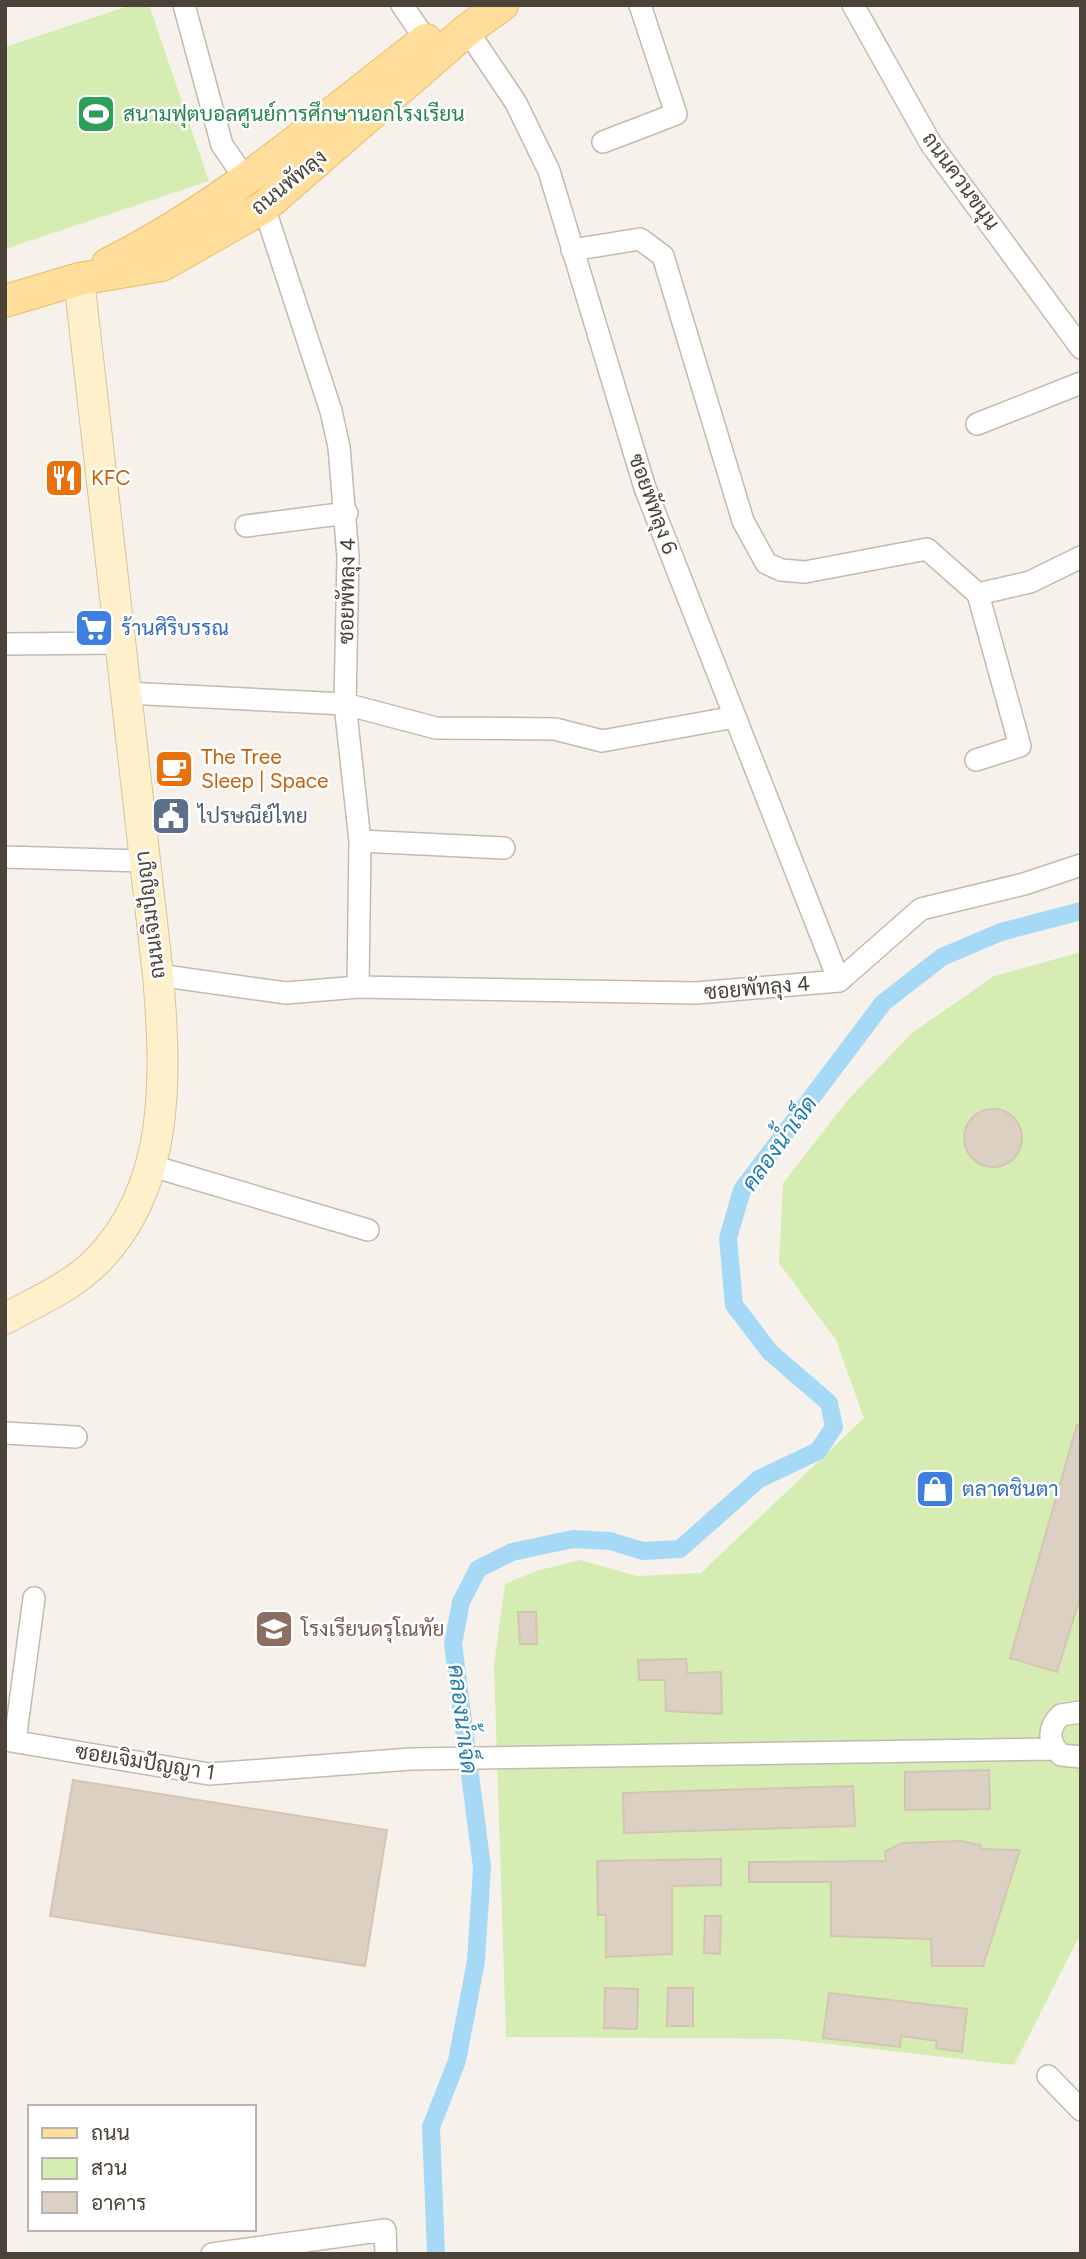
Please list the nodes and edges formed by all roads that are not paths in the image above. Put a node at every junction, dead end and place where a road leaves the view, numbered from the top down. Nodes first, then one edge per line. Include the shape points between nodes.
1 (184, 5) edge
2 (402, 5) edge
3 (502, 5) edge
4 (640, 5) edge
5 (853, 5) edge
6 (469, 18) edge
7 (426, 40) junction
8 (603, 142) dead end
9 (245, 178) junction
10 (264, 206) junction
11 (572, 250) junction
12 (79, 279) junction
13 (5, 301) edge
14 (1081, 348) edge
15 (1081, 383) edge
16 (977, 424) dead end
17 (347, 513) junction
18 (246, 526) dead end
19 (1081, 556) edge
20 (978, 594) junction
21 (121, 643) junction
22 (5, 644) edge
23 (127, 693) junction
24 (345, 704) junction
25 (735, 717) junction
26 (976, 760) dead end
27 (360, 841) junction
28 (504, 849) dead end
29 (5, 857) edge
30 (144, 861) junction
31 (1081, 865) edge
32 (158, 975) junction
33 (839, 981) junction
34 (358, 987) junction
35 (152, 1166) junction
36 (368, 1230) dead end
37 (5, 1319) edge
38 (5, 1433) edge
39 (76, 1437) dead end
40 (34, 1598) dead end
41 (1079, 1705) edge
42 (10, 1741) edge
43 (1055, 1749) junction
44 (1081, 1757) edge
45 (1048, 2076) dead end
46 (1081, 2110) edge
47 (212, 2254) edge
48 (386, 2254) edge

1 - 9 street via 222,145
2 - 7 street
3 - 6 main road, ถนนพัทลุง
4 - 8 street via 676,114
5 - 14 street, ถนนควนขนุน via 931,144
6 - 7 main road, ถนนพัทลุง
6 - 10 main road, ถนนพัทลุง
6 - 11 street, ซอยพัทลุง 6 via 549,171
7 - 9 main road, ถนนพัทลุง
9 - 12 main road, ถนนพัทลุง via 149,244
10 - 12 main road, ถนนพัทลุง via 162,265
10 - 17 street, ซอยพัทลุง 4 via 331,411
11 - 20 street via 640,239 663,257 743,521 766,563 805,572 927,549
11 - 25 street, ซอยพัทลุง 6 via 645,488
12 - 13 main road, ถนนพัทลุง
12 - 21 street, ถนนเจิมปัญญา
15 - 16 street
17 - 18 street
17 - 24 street, ซอยพัทลุง 4
19 - 20 street via 1030,582
20 - 26 street via 1020,746
21 - 22 street
21 - 23 street, ถนนเจิมปัญญา
23 - 24 street
23 - 30 street, ถนนเจิมปัญญา
24 - 25 street via 436,728 555,729 602,741
24 - 27 street, ซอยพัทลุง 4
25 - 33 street, ซอยพัทลุง 6
27 - 28 street
27 - 34 street, ซอยพัทลุง 4
29 - 30 street
30 - 32 street, ถนนเจิมปัญญา
31 - 33 street, ซอยพัทลุง 4 via 921,909
32 - 34 street, ซอยพัทลุง 4 via 286,993
32 - 35 street, ถนนเจิมปัญญา via 164,1078
33 - 34 street, ซอยพัทลุง 4 via 696,993
35 - 36 street
35 - 37 street, ถนนเจิมปัญญา via 127,1222 95,1263
38 - 39 street
40 - 42 street
41 - 43 street via 1051,1727
42 - 43 street, ซอยเจิมปัญญา 1 via 209,1774 411,1759
43 - 44 street, ซอยเจิมปัญญา 1 via 1069,1758
45 - 46 street
47 - 48 street via 385,2230

